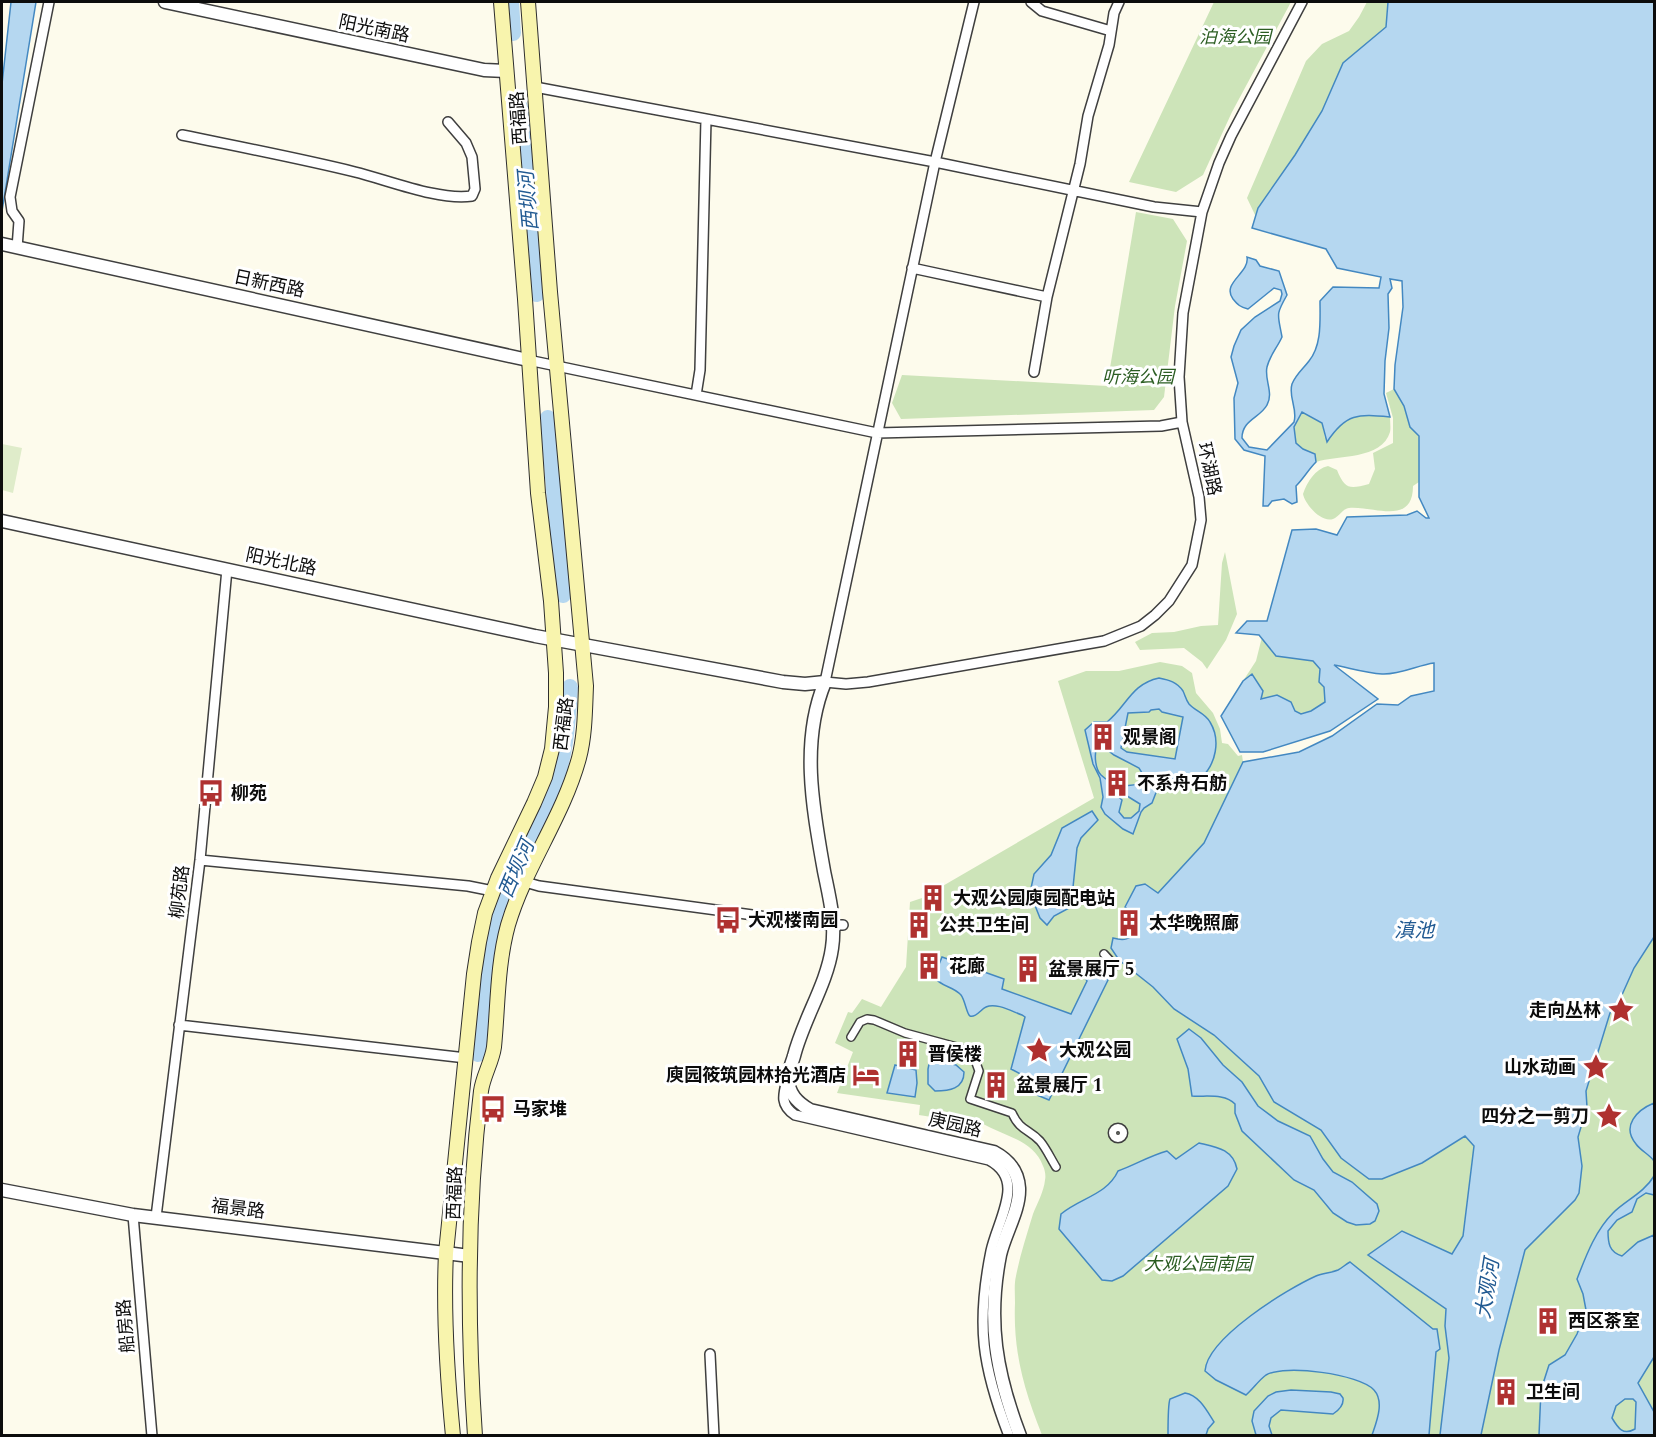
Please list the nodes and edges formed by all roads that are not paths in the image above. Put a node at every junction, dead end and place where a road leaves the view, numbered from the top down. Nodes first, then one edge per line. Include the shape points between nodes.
1 (49, 2) edge
2 (165, 2) edge
3 (501, 2) edge
4 (528, 2) edge
5 (974, 2) edge
6 (1030, 2) edge
7 (1119, 2) edge
8 (1302, 2) edge
9 (1111, 31) junction
10 (506, 71) junction
11 (535, 87) junction
12 (706, 119) junction
13 (448, 122) dead end
14 (182, 135) dead end
15 (935, 162) junction
16 (1072, 190) junction
17 (1202, 212) junction
18 (2, 244) edge
19 (17, 248) junction
20 (912, 268) junction
21 (1047, 297) junction
22 (528, 360) junction
23 (558, 365) junction
24 (1034, 372) dead end
25 (696, 395) junction
26 (1182, 422) junction
27 (877, 433) junction
28 (2, 521) edge
29 (227, 569) junction
30 (554, 638) junction
31 (583, 644) junction
32 (825, 682) junction
33 (200, 860) junction
34 (525, 882) junction
35 (493, 891) junction
36 (838, 926) junction
37 (1104, 954) dead end
38 (1115, 966) dead end
39 (179, 1025) junction
40 (851, 1037) dead end
41 (466, 1058) junction
42 (788, 1077) junction
43 (1056, 1167) dead end
44 (2, 1190) edge
45 (133, 1215) junction
46 (156, 1217) junction
47 (446, 1253) junction
48 (470, 1256) junction
49 (710, 1354) dead end
50 (152, 1436) edge
51 (453, 1436) edge
52 (475, 1436) edge
53 (714, 1436) edge
54 (1009, 1436) edge
55 (1020, 1436) edge

1 - 19 street via 10,197 12,211 19,221
2 - 10 street, 阳光南路 via 484,70
3 - 10 main road, 西福路
4 - 11 main road, 西福路
5 - 15 street
6 - 9 street via 1042,11
7 - 9 street
8 - 17 street, 环湖路 via 1231,136
9 - 16 street
10 - 22 main road, 西福路
11 - 12 street
11 - 23 main road, 西福路
12 - 15 street
12 - 25 street via 700,370
13 - 14 street via 472,157 472,196 446,195
15 - 16 street
15 - 20 street
16 - 17 street via 1154,207
16 - 21 street
17 - 26 street, 环湖路 via 1180,343
18 - 19 street, 日新西路
19 - 22 street, 日新西路
20 - 21 street
20 - 27 street
21 - 24 street
22 - 23 street
22 - 30 main road, 西福路
23 - 25 street
23 - 31 main road, 西福路
25 - 27 street
26 - 27 street via 1161,426
26 - 32 street, 环湖路 via 1199,497 1198,542 1182,584 1141,626 1104,641 868,682
27 - 32 street
28 - 29 street, 阳光北路
29 - 30 street, 阳光北路
29 - 33 street, 柳苑路
30 - 31 street, 阳光北路
30 - 35 main road, 西福路 via 556,707 552,749 545,777
31 - 32 street, 阳光北路 via 783,682
31 - 34 main road, 西福路 via 585,722 579,757
32 - 36 street via 815,705 811,786
33 - 35 street
33 - 39 street, 柳苑路
34 - 36 street
34 - 48 main road, 西福路 via 508,925 494,1051 481,1087
35 - 41 main road, 西福路 via 477,952
36 - 42 street via 826,973
37 - 38 street
39 - 41 street
39 - 46 street, 柳苑路
40 - 43 street via 867,1019 964,1049 979,1071 970,1099 1012,1113 1017,1123 1039,1140
41 - 47 main road, 西福路
42 - 54 street via 784,1106 795,1115 989,1160 1002,1170 1008,1191 990,1257 982,1325 992,1389
42 - 55 street, 庚园路 via 794,1098 810,1110 994,1152 1012,1166 1019,1193 1001,1251 993,1312 998,1367
44 - 45 street, 福景路
45 - 46 street, 福景路
45 - 50 street, 船房路
46 - 47 street, 福景路
47 - 48 street, 福景路
47 - 51 main road, 西福路 via 445,1361
48 - 52 main road, 西福路 via 468,1300
49 - 53 street

